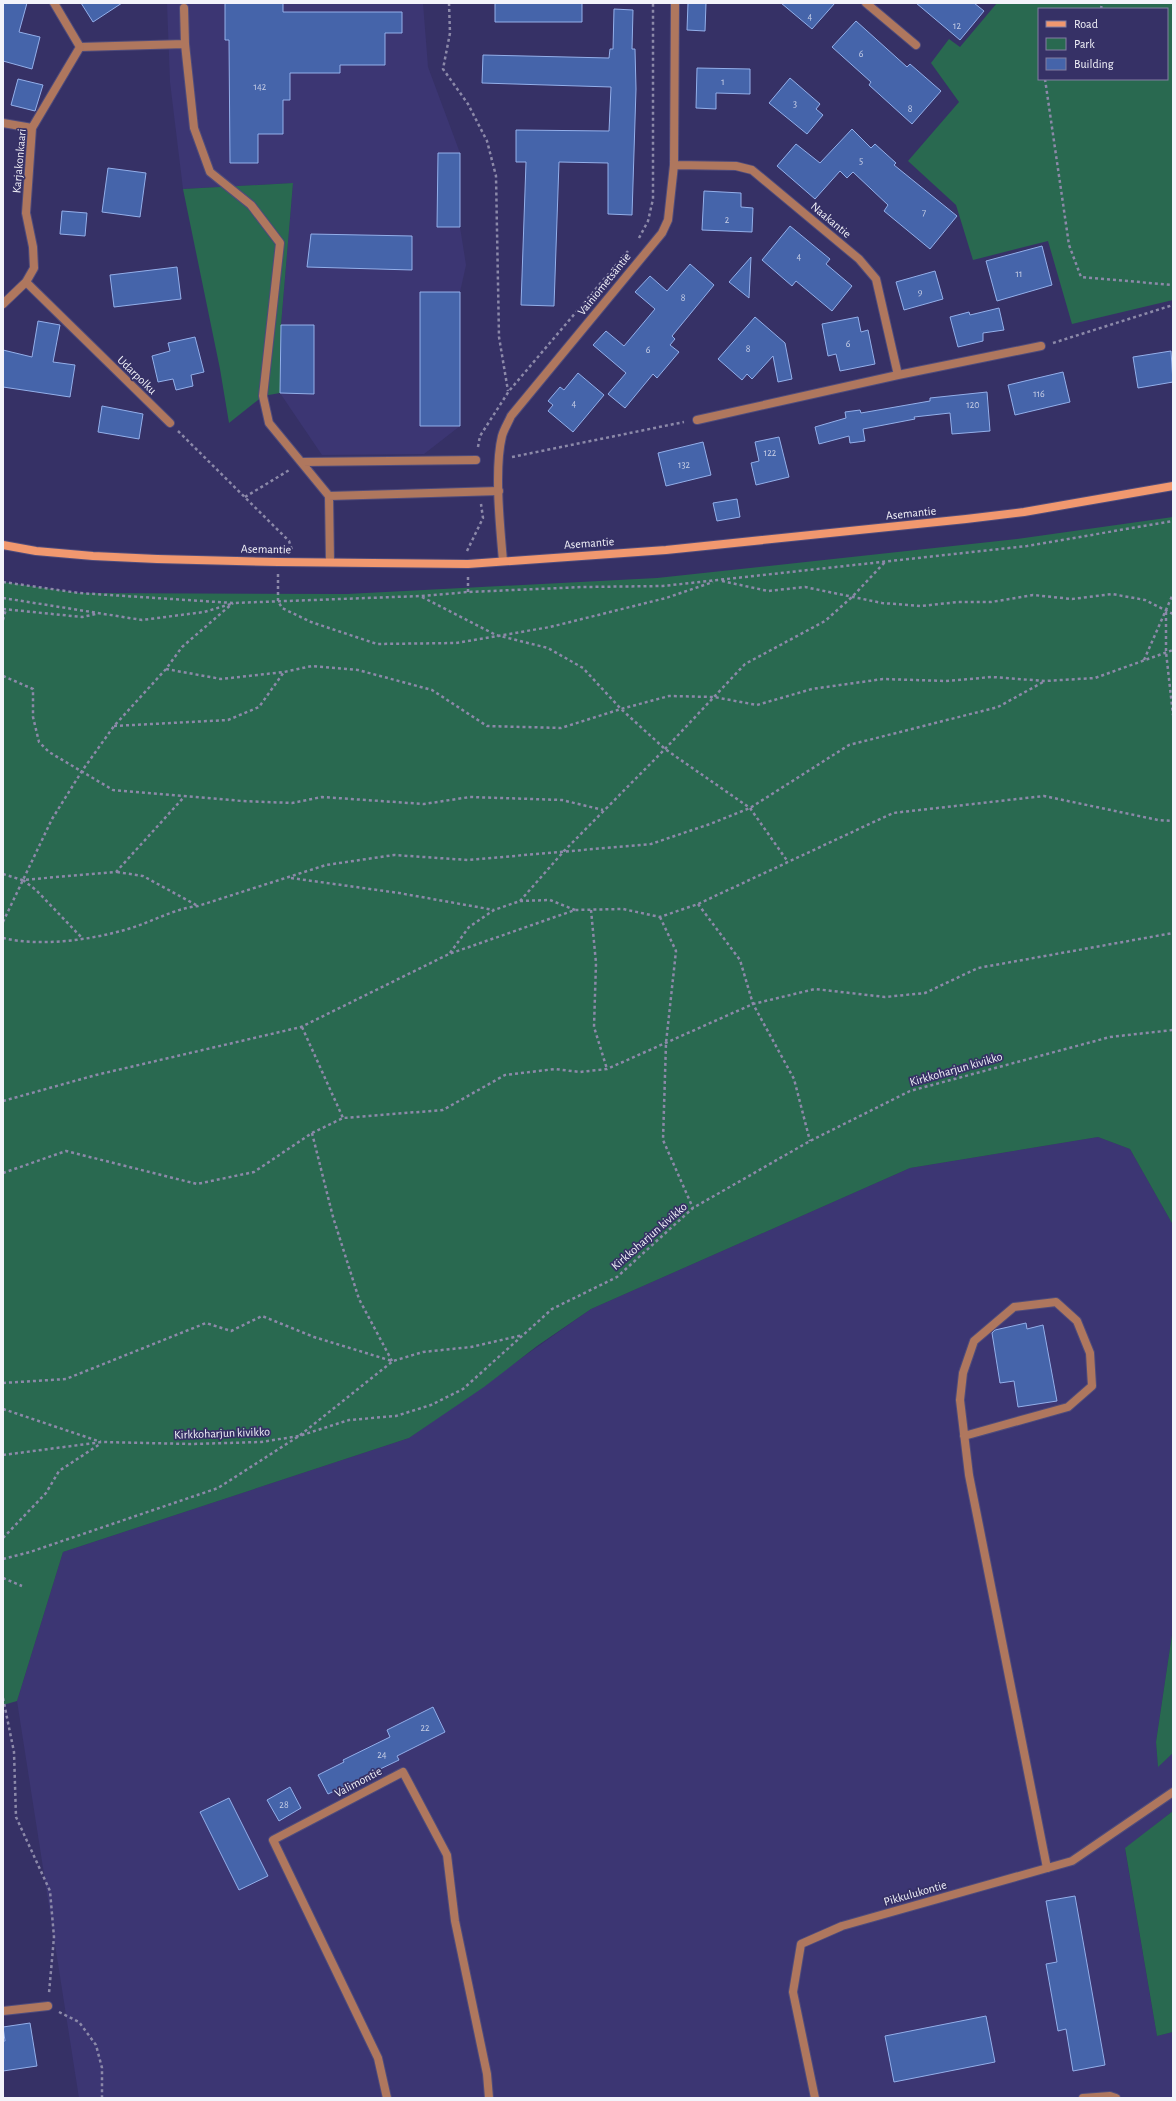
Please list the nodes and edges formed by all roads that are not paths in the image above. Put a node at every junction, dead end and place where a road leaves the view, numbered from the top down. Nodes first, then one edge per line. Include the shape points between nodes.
1 (54, 3) edge
2 (675, 3) edge
3 (866, 3) edge
4 (184, 8) dead end
5 (185, 44) junction
6 (916, 45) dead end
7 (80, 47) junction
8 (3, 122) edge
9 (32, 128) junction
10 (674, 165) junction
11 (26, 282) junction
12 (3, 304) edge
13 (1041, 346) road end
14 (898, 375) junction
15 (697, 420) road end
16 (170, 423) road end
17 (476, 460) road end
18 (302, 462) junction
19 (1173, 486) edge
20 (499, 491) junction
21 (329, 496) junction
22 (3, 545) edge
23 (503, 561) junction
24 (330, 562) junction
25 (964, 1436) junction
26 (1173, 1792) edge
27 (1047, 1868) junction
28 (48, 2006) road end
29 (3, 2011) edge
30 (386, 2098) edge
31 (489, 2098) edge
32 (815, 2098) edge
33 (1083, 2098) edge
34 (1116, 2098) edge

1 - 7 street
2 - 10 street, Vainiometsäntie
3 - 6 street
4 - 5 street
5 - 7 street
5 - 18 street via 194,128 210,172 251,205 280,243 263,396 269,423
7 - 9 street, Karjakonkaari
8 - 9 street
9 - 11 street, Karjakonkaari via 26,213 33,247 34,268
10 - 14 street, Naakantie via 736,166 752,170 859,259 876,279
10 - 20 street, Vainiometsäntie via 668,220 662,234 511,416 502,436
11 - 12 street, Karjakonkaari
11 - 16 street, Udarpolku
13 - 14 street
14 - 15 street
17 - 18 street
18 - 21 street
19 - 23 main road, Asemantie via 1024,512 966,519 666,550
20 - 21 street
20 - 23 street, Vainiometsäntie
21 - 24 street
22 - 24 main road, Asemantie via 93,556
23 - 24 main road, Asemantie via 468,564
25 - 25 street via 1068,1407 1092,1386 1090,1353 1077,1321 1056,1302 1014,1307 974,1341 964,1372 960,1400
25 - 27 street via 969,1475
26 - 27 street, Pikkulukontie via 1072,1861
27 - 32 street, Pikkulukontie via 842,1926 801,1944 793,1992
28 - 29 street
30 - 31 street, Valimontie via 378,2058 273,1840 403,1772 447,1855 455,1921 487,2074
33 - 34 street

